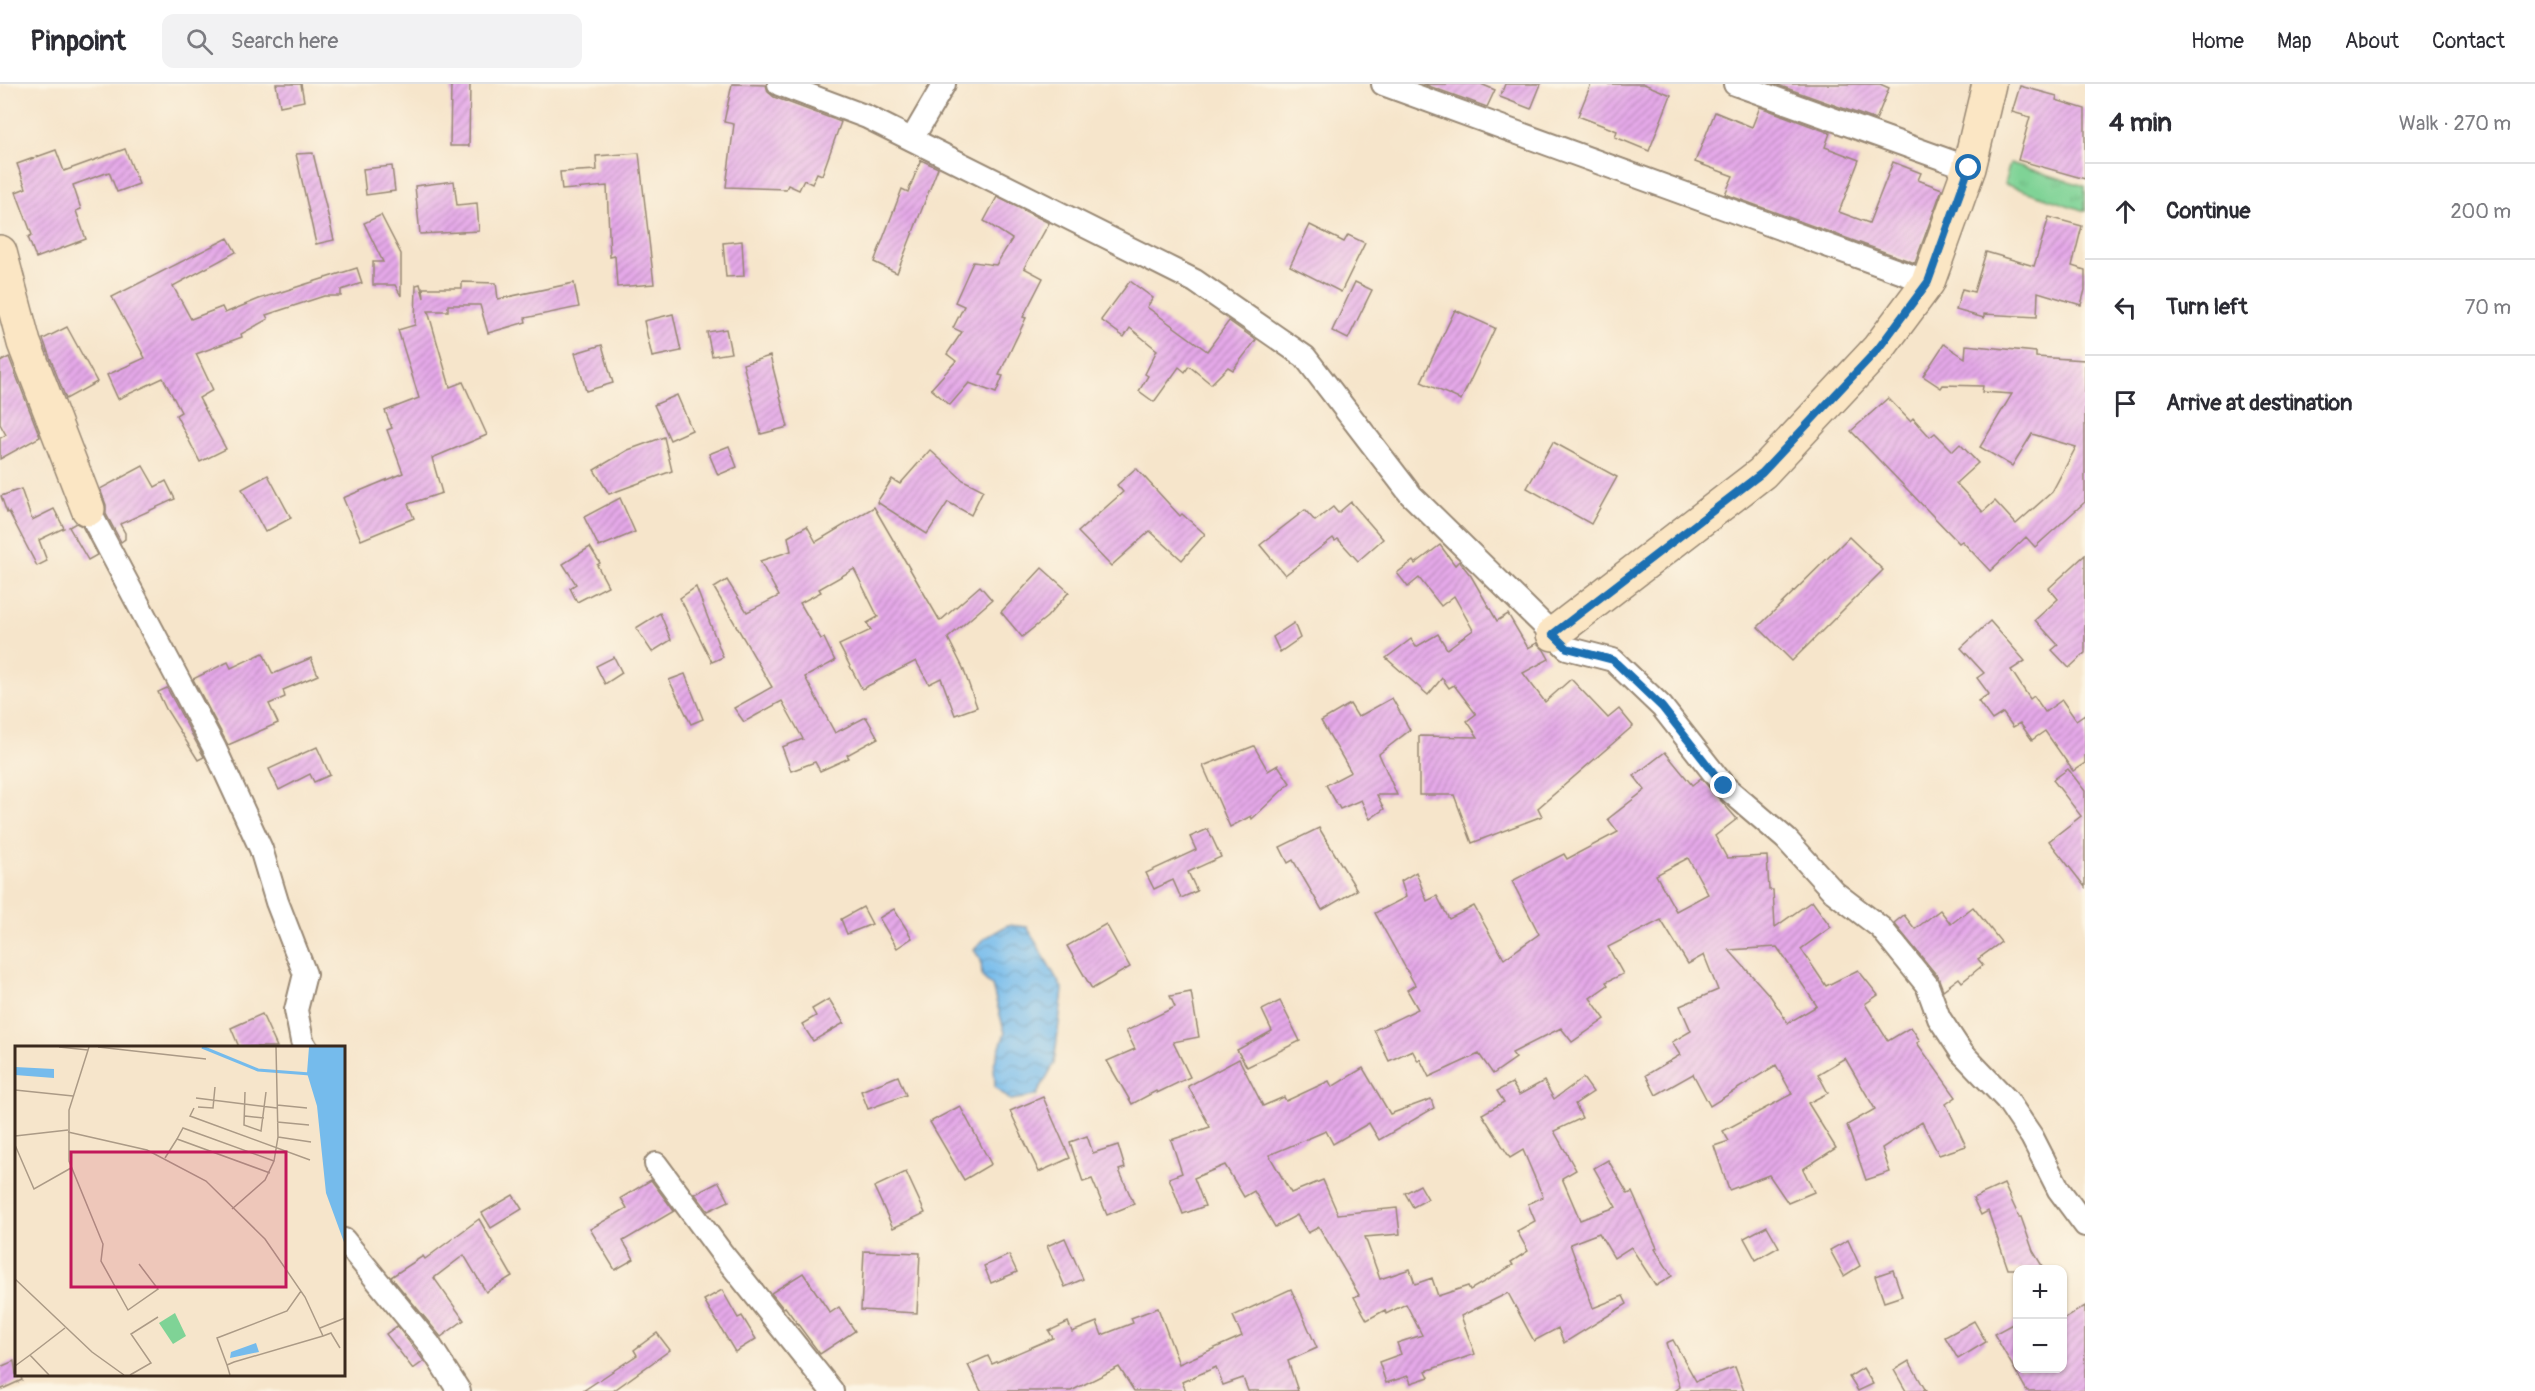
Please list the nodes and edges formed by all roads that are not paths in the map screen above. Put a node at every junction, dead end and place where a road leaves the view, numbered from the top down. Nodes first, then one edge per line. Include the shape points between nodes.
1 (779, 84) edge
2 (944, 84) edge
3 (1383, 84) edge
4 (1735, 84) edge
5 (1989, 84) edge
6 (912, 139) junction
7 (1969, 168) junction
8 (0, 252) edge
9 (1928, 282) junction
10 (88, 509) joint
11 (1553, 634) junction
12 (305, 1046) edge
13 (656, 1164) dead end
14 (2085, 1225) edge
15 (345, 1241) edge
16 (459, 1391) edge
17 (832, 1391) edge

1 - 6 street via 867,117
2 - 6 street
3 - 9 street
4 - 7 street
5 - 7 street
6 - 11 street via 1195,281 1305,357 1411,495
7 - 9 street
8 - 10 street via 24,343
9 - 11 street via 1878,349 1762,473
10 - 12 street via 215,749 261,849 305,974 296,1010
11 - 14 street via 1567,648 1613,660 1662,707 1724,786 1786,839 1834,892 1881,928 1927,986 1939,1018 1962,1053 2007,1100
13 - 17 street
15 - 16 street via 429,1344

